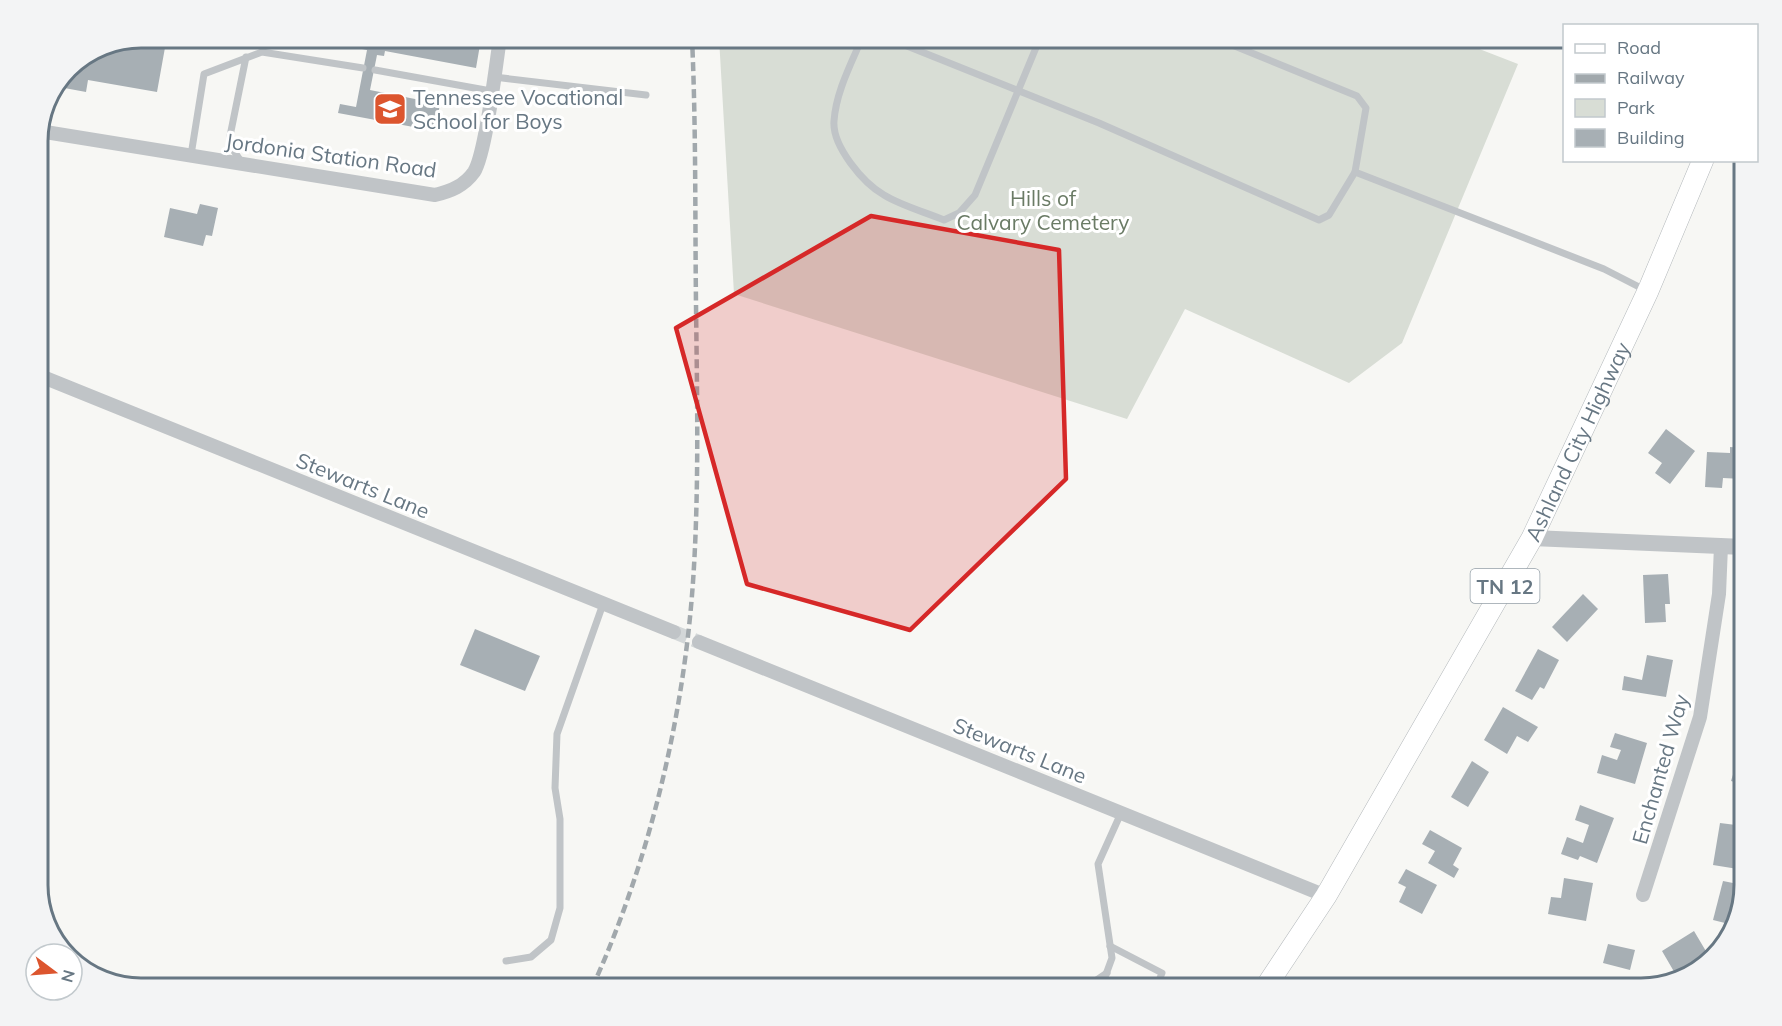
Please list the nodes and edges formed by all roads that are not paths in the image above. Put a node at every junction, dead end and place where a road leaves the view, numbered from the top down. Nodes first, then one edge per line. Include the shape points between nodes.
1 (498, 48) edge
2 (858, 48) edge
3 (912, 48) edge
4 (1036, 48) edge
5 (1239, 48) edge
6 (246, 57) junction
7 (363, 68) dead end
8 (375, 70) dead end
9 (492, 84) junction
10 (1018, 91) junction
11 (646, 95) dead end
12 (48, 132) edge
13 (191, 155) junction
14 (1702, 162) edge
15 (242, 163) junction
16 (1355, 172) junction
17 (1648, 291) junction
18 (48, 379) edge
19 (1532, 538) junction
20 (1721, 546) junction
21 (1734, 547) edge
22 (603, 604) junction
23 (674, 632) tunnel mouth
24 (699, 642) tunnel mouth
25 (1121, 813) junction
26 (1644, 895) dead end
27 (1326, 896) junction
28 (1110, 946) junction
29 (506, 961) dead end
30 (1107, 972) junction
31 (1099, 978) edge
32 (1105, 978) edge
33 (1160, 978) edge
34 (1271, 978) edge

1 - 9 street, Jordonia Station Road
2 - 10 lane via 838,97 834,123 839,143 865,179 884,195 944,220 959,213 975,195
3 - 10 lane
4 - 10 lane
5 - 16 lane via 1357,96 1366,108
6 - 7 lane via 262,52
6 - 13 lane via 204,74
6 - 15 lane via 230,136 232,148
8 - 9 lane
9 - 11 lane
9 - 15 street, Jordonia Station Road via 480,160 465,183 450,191 435,195
10 - 16 lane via 1319,220 1329,215
12 - 13 street, Jordonia Station Road
13 - 15 street, Jordonia Station Road
14 - 17 main road, Ashland City Highway / TN 12
16 - 17 lane via 1604,269
17 - 19 main road, Ashland City Highway / TN 12
18 - 22 street, Stewarts Lane
19 - 20 street
19 - 27 main road, Ashland City Highway / TN 12
20 - 21 street
20 - 26 street, Enchanted Way via 1719,594 1700,717
22 - 23 street, Stewarts Lane
22 - 29 lane via 557,734 560,908 551,940 531,957
24 - 25 street, Stewarts Lane
25 - 27 street, Stewarts Lane
25 - 28 lane via 1098,864
27 - 34 main road, Ashland City Highway / TN 12
28 - 30 lane via 1112,958
28 - 33 lane via 1162,974
30 - 31 lane
30 - 32 lane

